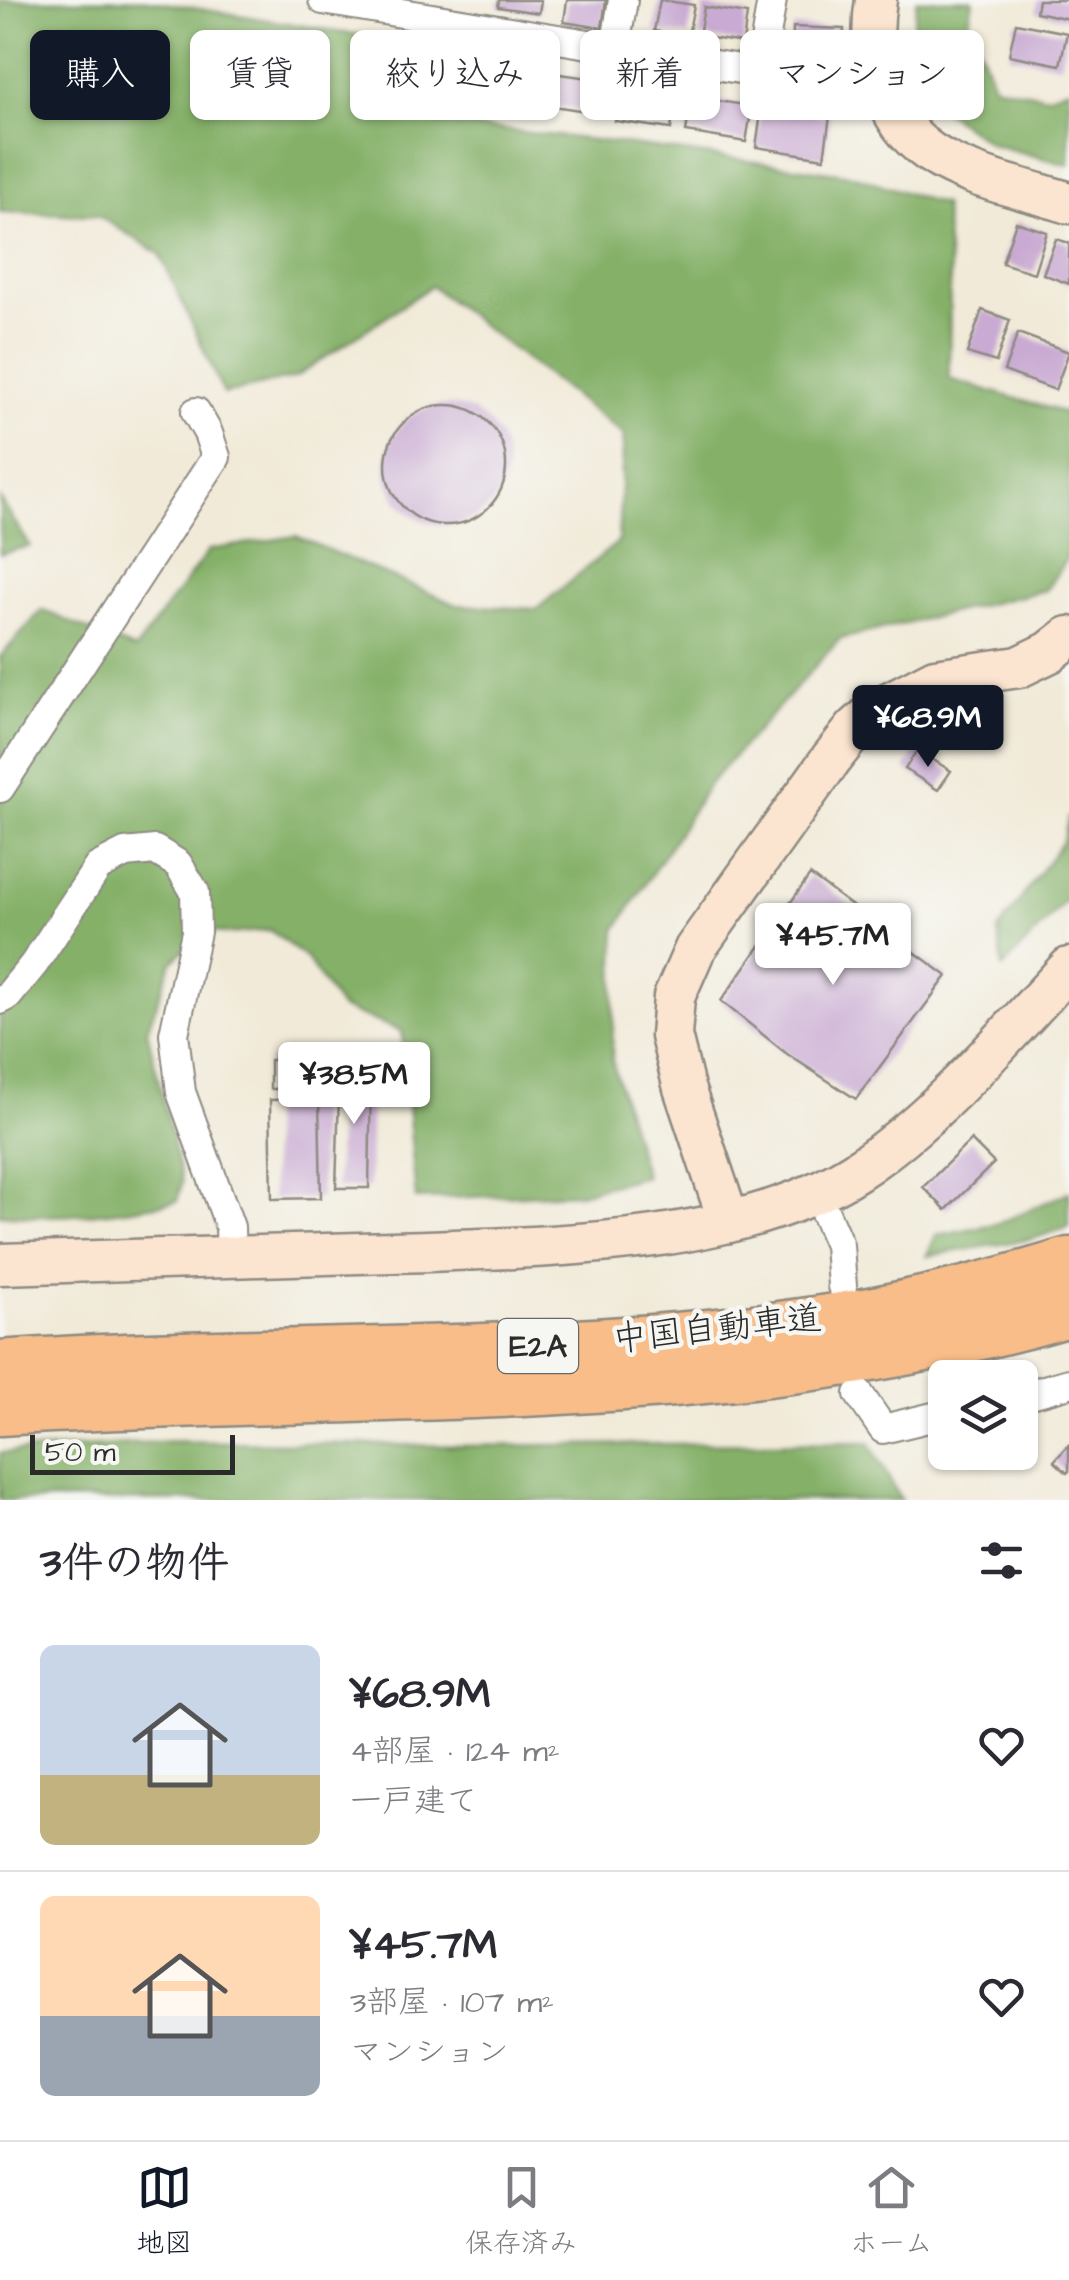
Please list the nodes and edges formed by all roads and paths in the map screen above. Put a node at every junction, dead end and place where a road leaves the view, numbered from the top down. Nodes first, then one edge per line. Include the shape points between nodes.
1 (324, 0) edge
2 (624, 0) edge
3 (772, 0) edge
4 (876, 0) edge
5 (472, 11) edge
6 (619, 30) edge
7 (767, 30) edge
8 (875, 30) edge
9 (580, 39) edge
10 (899, 120) edge
11 (1069, 203) edge
12 (196, 412) dead end
13 (1069, 637) edge
14 (0, 788) edge
15 (1069, 968) edge
16 (0, 1000) edge
17 (816, 1192) junction
18 (729, 1222) junction
19 (231, 1258) junction
20 (0, 1264) edge
21 (1069, 1264) edge
22 (842, 1286) dead end
23 (1069, 1311) edge
24 (0, 1366) edge
25 (1069, 1383) edge
26 (1038, 1391) edge
27 (859, 1394) dead end
28 (0, 1410) edge
29 (928, 1418) edge

1 - 5 street
2 - 6 street
3 - 7 street
4 - 8 street
5 - 9 street
10 - 11 street via 929,152 960,168
12 - 14 street via 216,457
13 - 18 street via 1019,667 935,679 877,710 831,759 695,948 674,997 671,1036
15 - 17 street via 910,1128
16 - 19 street via 34,964 98,867 126,853 156,850 178,864 195,892 196,932 174,1034 181,1092 230,1227
17 - 18 street
17 - 22 street via 839,1246
18 - 19 street via 604,1242
19 - 20 street
21 - 24 highway, 中国自動車道 / E2A via 870,1312 722,1332
23 - 28 highway, 中国自動車道 / E2A via 879,1354 729,1378
25 - 26 street
27 - 29 street via 883,1429

